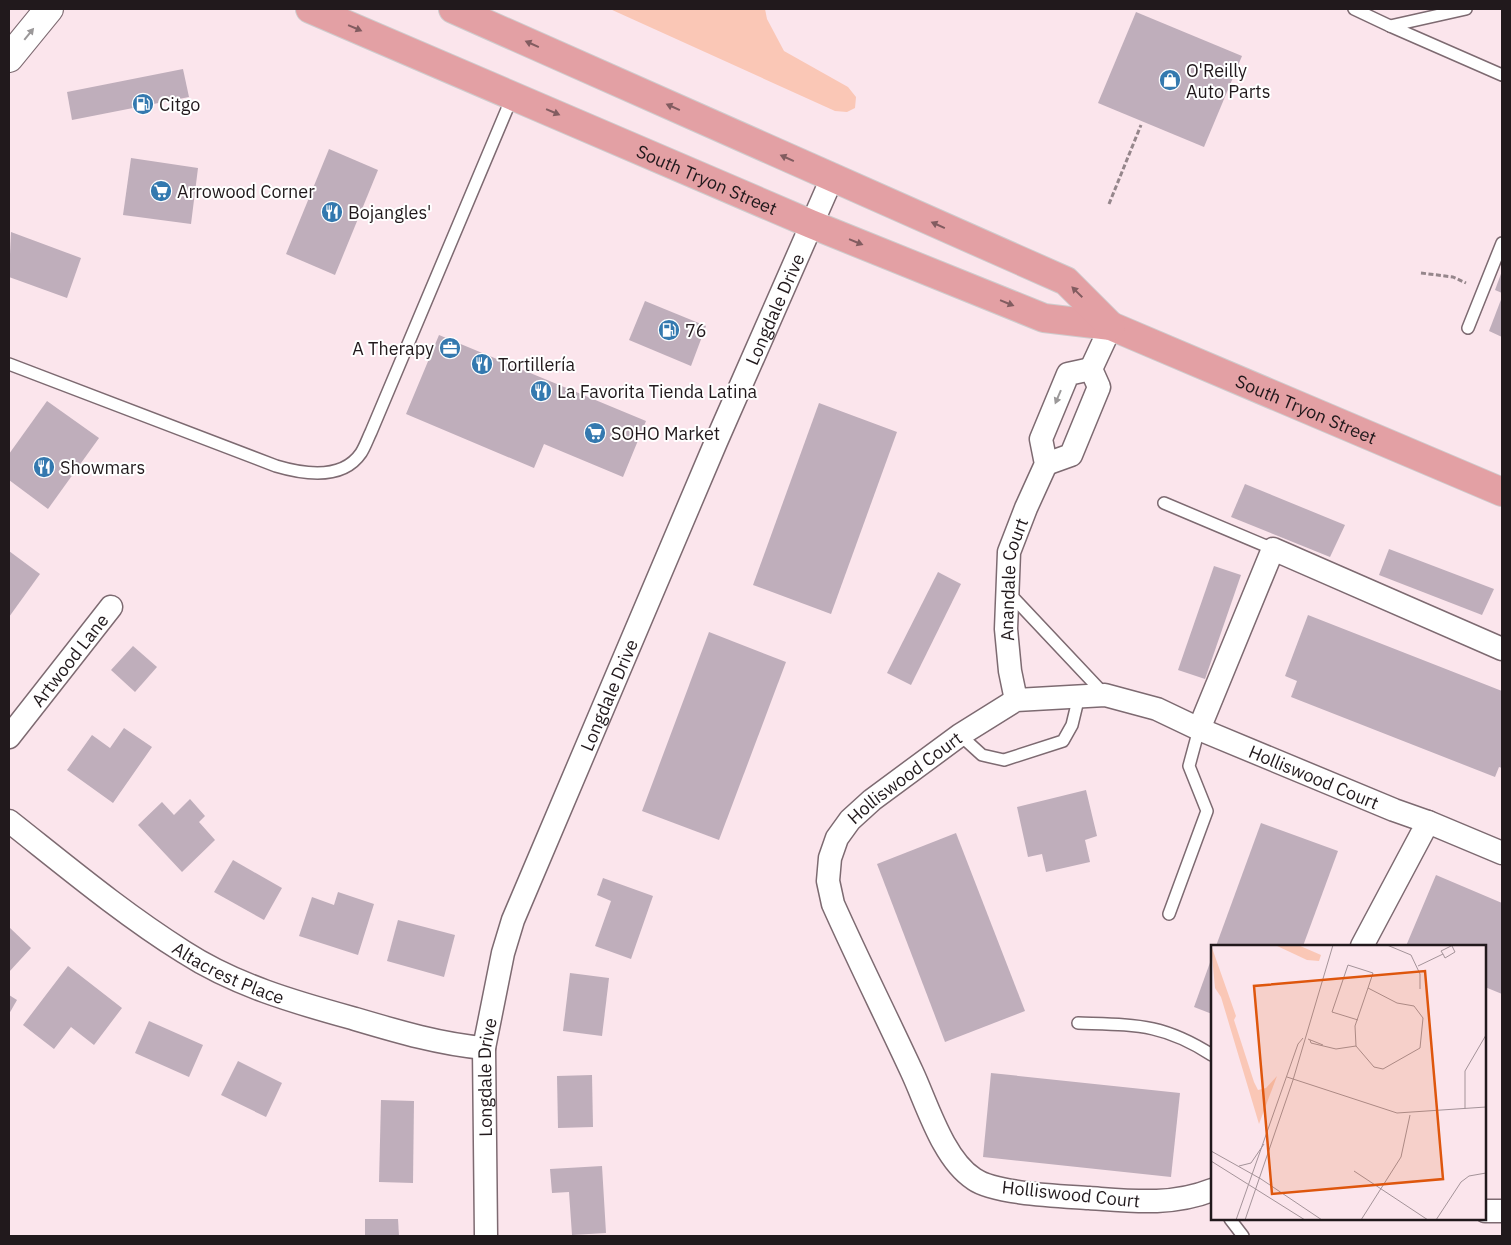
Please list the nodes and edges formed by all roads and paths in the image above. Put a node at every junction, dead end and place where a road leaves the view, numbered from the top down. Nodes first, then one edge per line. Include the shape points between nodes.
1 (48, 9) edge
2 (310, 9) edge
3 (453, 9) edge
4 (1354, 9) edge
5 (1466, 9) edge
6 (1390, 26) junction
7 (9, 58) edge
8 (1502, 74) edge
9 (514, 95) junction
10 (1141, 125) dead end
11 (832, 178) junction
12 (1109, 204) dead end
13 (811, 224) junction
14 (1502, 243) edge
15 (1421, 273) dead end
16 (1483, 290) junction
17 (1111, 326) junction
18 (1468, 328) dead end
19 (9, 364) edge
20 (1091, 369) junction
21 (1046, 464) junction
22 (1502, 492) edge
23 (1164, 503) dead end
24 (1273, 549) junction
25 (1006, 590) junction
26 (110, 607) dead end
27 (1502, 649) edge
28 (1105, 695) junction
29 (1078, 696) junction
30 (1016, 700) junction
31 (1198, 729) junction
32 (960, 735) junction
33 (9, 737) edge
34 (9, 821) edge
35 (1428, 822) junction
36 (1502, 853) edge
37 (1168, 914) dead end
38 (1363, 945) edge
39 (1078, 1023) dead end
40 (484, 1048) junction
41 (1211, 1054) edge
42 (1211, 1192) edge
43 (1486, 1211) edge
44 (1502, 1211) edge
45 (1231, 1220) edge
46 (486, 1236) edge
47 (1243, 1236) edge

7 -> 1 main road
2 -> 9 main road, South Tryon Street
11 -> 3 main road, South Tryon Street
4 - 6 lane
5 - 6 lane
6 - 8 lane
9 -> 13 main road, South Tryon Street
9 - 19 lane via 371,432 360,454 343,468 320,474 297,473
10 - 12 path
11 - 13 street, Longdale Drive
17 -> 11 main road, South Tryon Street via 1066,281
13 -> 17 main road, South Tryon Street via 1044,318
13 - 40 street, Longdale Drive via 520,903 503,953
14 - 16 lane
15 - 16 path via 1453,277
16 - 18 lane
17 - 20 street
17 - 22 main road, South Tryon Street
20 - 21 street via 1098,387 1071,455
20 -> 21 street via 1068,374 1041,439
21 - 25 street, Anandale Court via 1009,552
23 - 24 lane
24 - 27 street
24 - 31 street
25 - 28 lane
25 - 30 street, Anandale Court via 1006,629
26 - 33 street, Artwood Lane
28 - 29 street, Holliswood Court
28 - 31 street, Holliswood Court via 1157,709
29 - 30 street, Holliswood Court
29 - 32 lane via 1072,725 1064,741 1004,760 982,755
30 - 32 street, Holliswood Court
31 - 35 street, Holliswood Court
31 - 37 lane via 1189,766 1207,811
32 - 42 street, Holliswood Court via 850,820 837,838 830,858 828,881 832,904 936,1126 958,1165 974,1180 1000,1188 1146,1202
34 - 40 street, Altacrest Place via 122,910 185,953 238,981 303,1004 421,1038
35 - 36 street, Holliswood Court
35 - 38 street
39 - 41 lane via 1143,1025 1173,1033
40 - 46 street, Longdale Drive
43 - 44 street
45 - 47 lane

